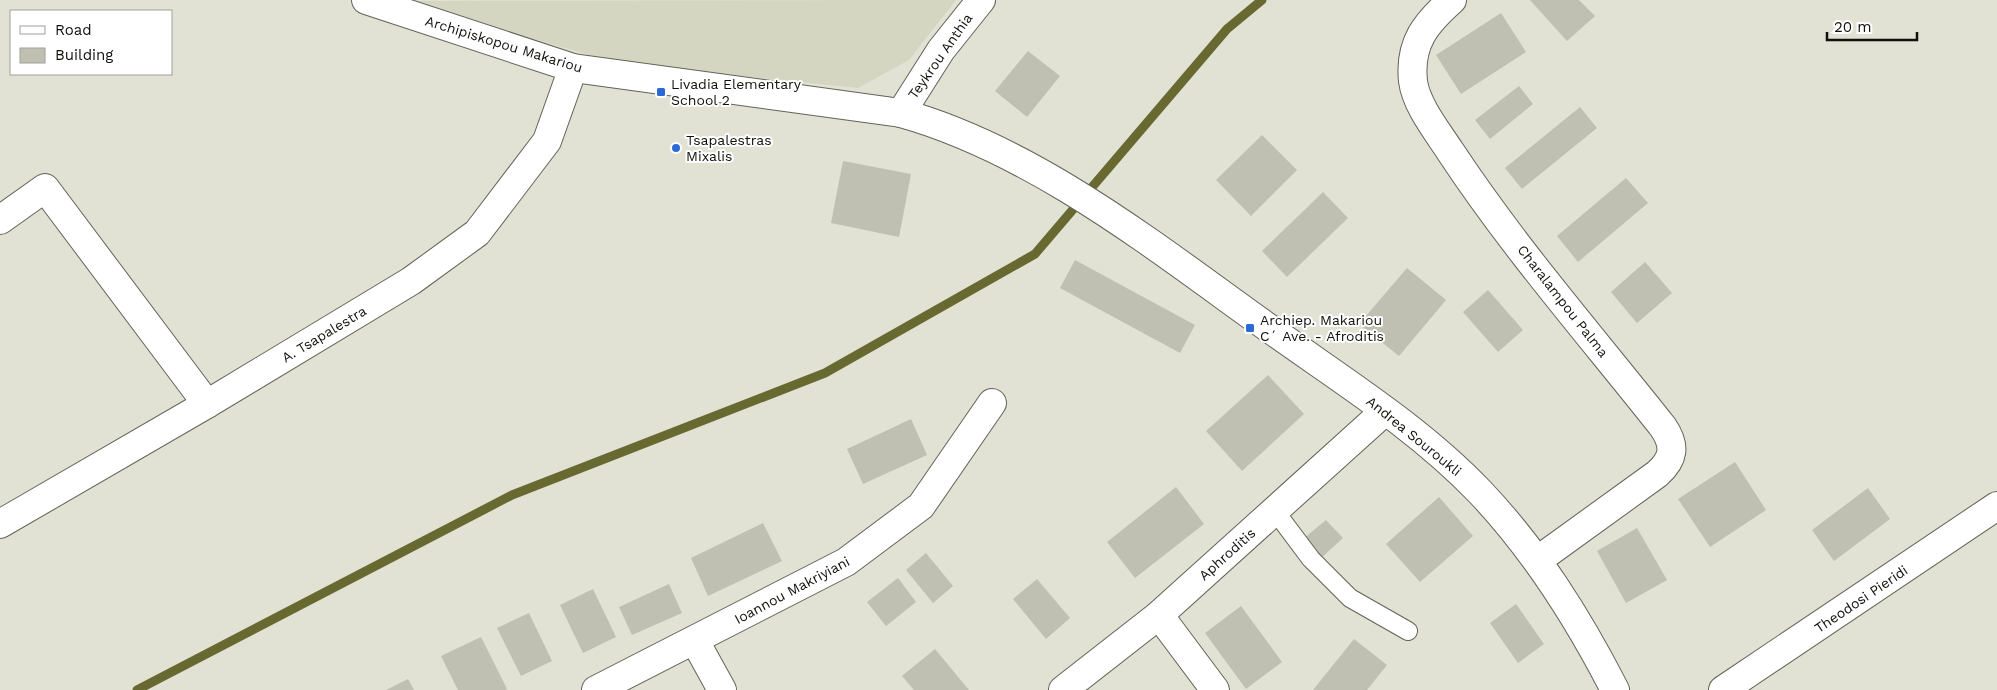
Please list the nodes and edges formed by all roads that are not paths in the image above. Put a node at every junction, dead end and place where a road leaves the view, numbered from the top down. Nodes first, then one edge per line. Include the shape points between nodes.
1 (366, 0) edge
2 (981, 0) edge
3 (1452, 0) edge
4 (573, 68) junction
5 (901, 113) junction
6 (0, 220) edge
7 (1149, 243) joint
8 (992, 403) dead end
9 (207, 404) junction
10 (1385, 411) junction
11 (1997, 506) edge
12 (1275, 511) junction
13 (0, 524) edge
14 (1538, 560) junction
15 (1159, 615) junction
16 (1408, 631) dead end
17 (695, 641) junction
18 (596, 690) edge
19 (722, 690) edge
20 (1063, 690) edge
21 (1215, 690) edge
22 (1615, 690) edge
23 (1723, 690) edge

1 - 4 street, Archipiskopou Makariou
2 - 5 street, Teykrou Anthia via 941,50
3 - 14 street, Charalampou Palma via 1425,27 1414,54 1413,83 1420,100 1487,205 1663,427 1672,445 1672,455 1657,474
4 - 5 street, Archipiskopou Makariou
4 - 9 street, A. Tsapalestra via 547,141 477,233 411,281
5 - 7 street, Archipiskopou Makariou via 950,129 1011,158 1071,192
6 - 9 street via 44,188
7 - 10 street, Andrea Souroukli
8 - 17 street, Ioannou Makriyiani via 921,506 846,562
9 - 13 street, A. Tsapalestra
10 - 12 street, Aphroditis
10 - 14 street, Andrea Souroukli via 1468,480
11 - 23 street, Theodosi Pieridi
12 - 15 street, Aphroditis
12 - 16 lane via 1311,559 1350,598
14 - 22 street, Andrea Souroukli
15 - 20 street, Aphroditis
15 - 21 street
17 - 18 street, Ioannou Makriyiani
17 - 19 street

